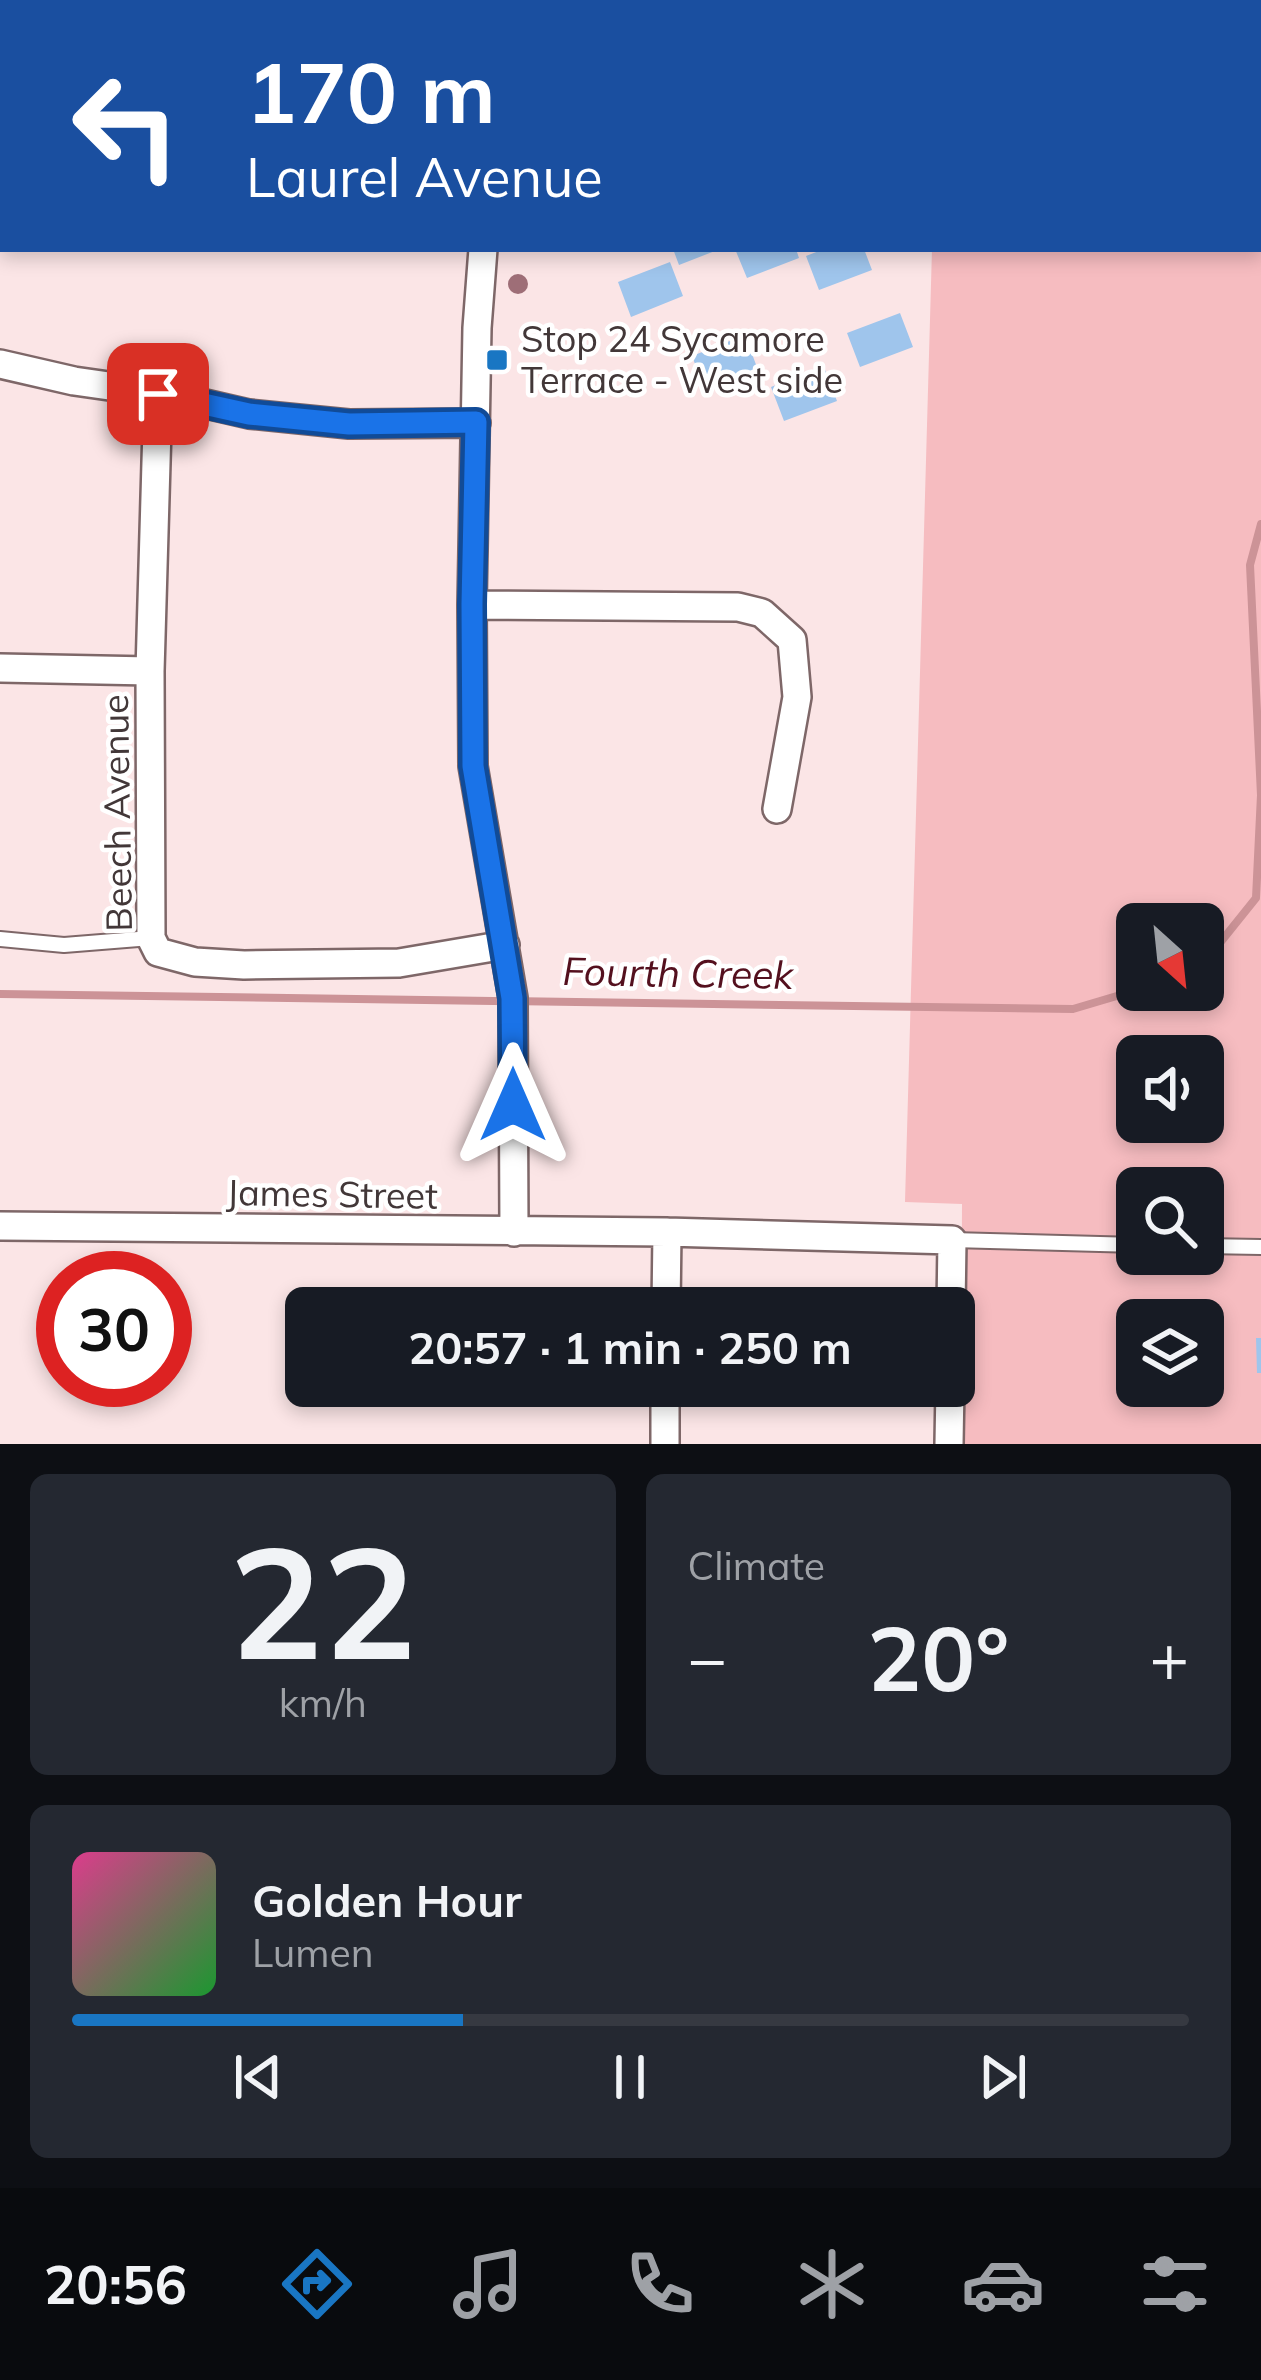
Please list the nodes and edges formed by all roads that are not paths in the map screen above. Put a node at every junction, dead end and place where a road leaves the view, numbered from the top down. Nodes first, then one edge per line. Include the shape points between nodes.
1 (483, 252) edge
2 (0, 364) edge
3 (158, 394) junction
4 (476, 422) junction
5 (472, 604) junction
6 (0, 668) edge
7 (150, 671) junction
8 (777, 808) dead end
9 (151, 938) junction
10 (0, 939) edge
11 (505, 945) junction
12 (0, 1226) edge
13 (514, 1232) junction
14 (667, 1232) junction
15 (952, 1240) junction
16 (1116, 1244) edge
17 (1224, 1246) edge
18 (1261, 1247) edge
19 (666, 1287) edge
20 (951, 1287) edge
21 (665, 1407) edge
22 (950, 1407) edge
23 (665, 1444) edge
24 (949, 1444) edge

1 - 4 street
2 - 3 street
3 - 4 street via 349,424
3 - 7 street, Beech Avenue
4 - 5 street
5 - 8 street via 763,613 792,640 795,661 797,697
5 - 11 street via 473,766
6 - 7 street
7 - 9 street, Beech Avenue
9 - 10 lane via 64,945
9 - 11 street, Beech Avenue via 158,952 176,958 244,965 400,963
11 - 13 street
12 - 13 street, James Street
13 - 14 street, James Street
14 - 15 street, James Street
14 - 19 street
15 - 16 lane
15 - 20 street
17 - 18 lane
21 - 23 street
22 - 24 street

